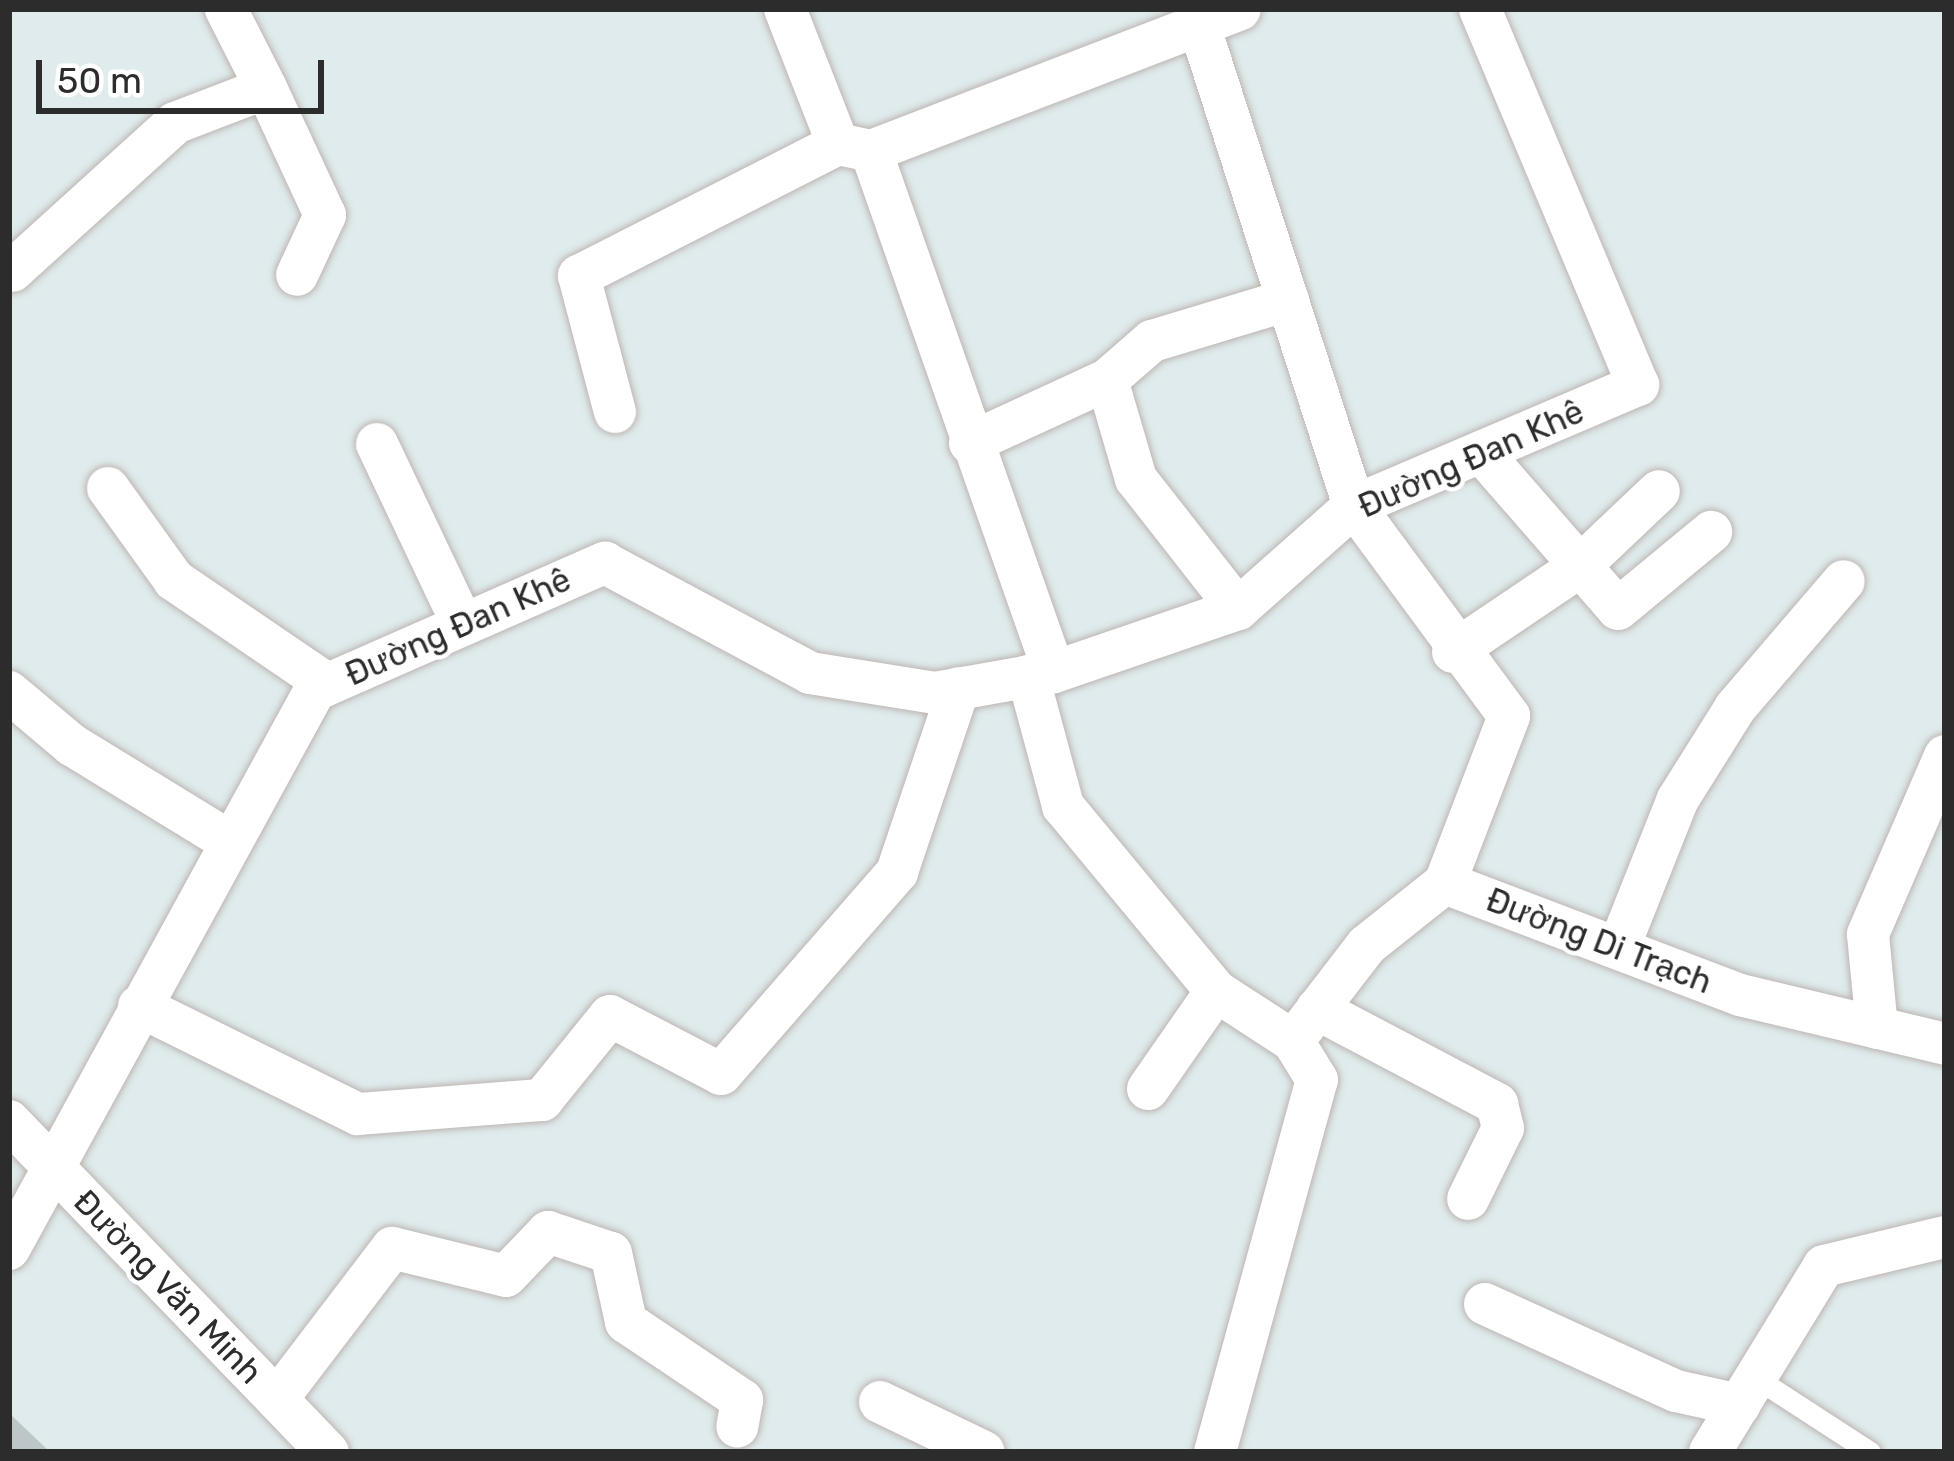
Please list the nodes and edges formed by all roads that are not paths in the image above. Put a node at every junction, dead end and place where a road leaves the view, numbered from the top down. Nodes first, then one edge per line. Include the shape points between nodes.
1 (226, 9) edge
2 (784, 9) edge
3 (1240, 9) edge
4 (1480, 9) edge
5 (1199, 26) junction
6 (266, 88) junction
7 (854, 147) junction
8 (12, 271) dead end
9 (297, 275) dead end
10 (1288, 300) junction
11 (1107, 380) junction
12 (616, 412) dead end
13 (377, 443) dead end
14 (970, 443) junction
15 (1481, 452) junction
16 (108, 488) dead end
17 (1659, 491) dead end
18 (1354, 506) junction
19 (1711, 532) dead end
20 (1580, 567) junction
21 (1844, 580) dead end
22 (1238, 609) junction
23 (464, 625) junction
24 (1453, 652) junction
25 (1041, 674) junction
26 (327, 684) junction
27 (959, 688) junction
28 (9, 692) edge
29 (1945, 755) edge
30 (230, 842) junction
31 (1445, 883) junction
32 (1619, 947) junction
33 (1216, 991) junction
34 (140, 1006) junction
35 (1305, 1025) junction
36 (1876, 1028) junction
37 (1945, 1044) edge
38 (1148, 1088) dead end
39 (9, 1120) edge
40 (48, 1164) junction
41 (1468, 1198) dead end
42 (1945, 1237) edge
43 (9, 1249) edge
44 (1485, 1304) dead end
45 (1748, 1391) junction
46 (277, 1399) junction
47 (880, 1402) dead end
48 (737, 1427) dead end
49 (328, 1452) edge
50 (984, 1452) edge
51 (1215, 1452) edge
52 (1710, 1452) edge
53 (1870, 1452) edge

1 - 6 street
2 - 7 street
3 - 5 street
4 - 15 street, Đường Đan Khê via 1638,386
5 - 7 street
5 - 10 street, Đường Di Trạch
6 - 8 street via 175,123
6 - 9 street via 325,215
7 - 12 street via 579,276
7 - 14 street
10 - 11 street via 1152,341
10 - 18 street, Đường Di Trạch
11 - 14 street
11 - 22 street via 1136,479
13 - 23 street
14 - 25 street
15 - 18 street, Đường Đan Khê
15 - 20 street
16 - 26 street via 174,580
17 - 20 street
18 - 22 street, Đường Đan Khê
18 - 24 street, Đường Di Trạch
19 - 20 street via 1618,609
20 - 24 street
21 - 32 street via 1736,708 1678,800
22 - 25 street, Đường Đan Khê
23 - 26 street, Đường Đan Khê
23 - 27 street, Đường Đan Khê via 605,563 810,674
24 - 31 street, Đường Di Trạch via 1509,716
25 - 27 street, Đường Đan Khê
25 - 33 street via 1063,806
26 - 30 street, Đường Đan Khê
27 - 34 street via 897,872 721,1074 610,1016 542,1100 358,1114
28 - 30 street via 72,745
29 - 36 street via 1868,934
30 - 34 street, Đường Đan Khê
31 - 32 street, Đường Di Trạch
31 - 35 street via 1367,945
32 - 36 street, Đường Di Trạch via 1740,995
33 - 35 street
33 - 38 street
34 - 40 street, Đường Đan Khê
35 - 41 street via 1497,1104 1503,1128
35 - 51 street via 1317,1080
36 - 37 street, Đường Di Trạch
39 - 40 street, Đường Văn Minh
40 - 43 street, Đường Đan Khê
40 - 46 street, Đường Văn Minh
42 - 45 street via 1825,1266
44 - 45 street via 1676,1391
45 - 52 street
45 - 53 lane
46 - 48 street via 392,1247 506,1276 548,1232 611,1252 626,1322 742,1400
46 - 49 street, Đường Văn Minh
47 - 50 street

